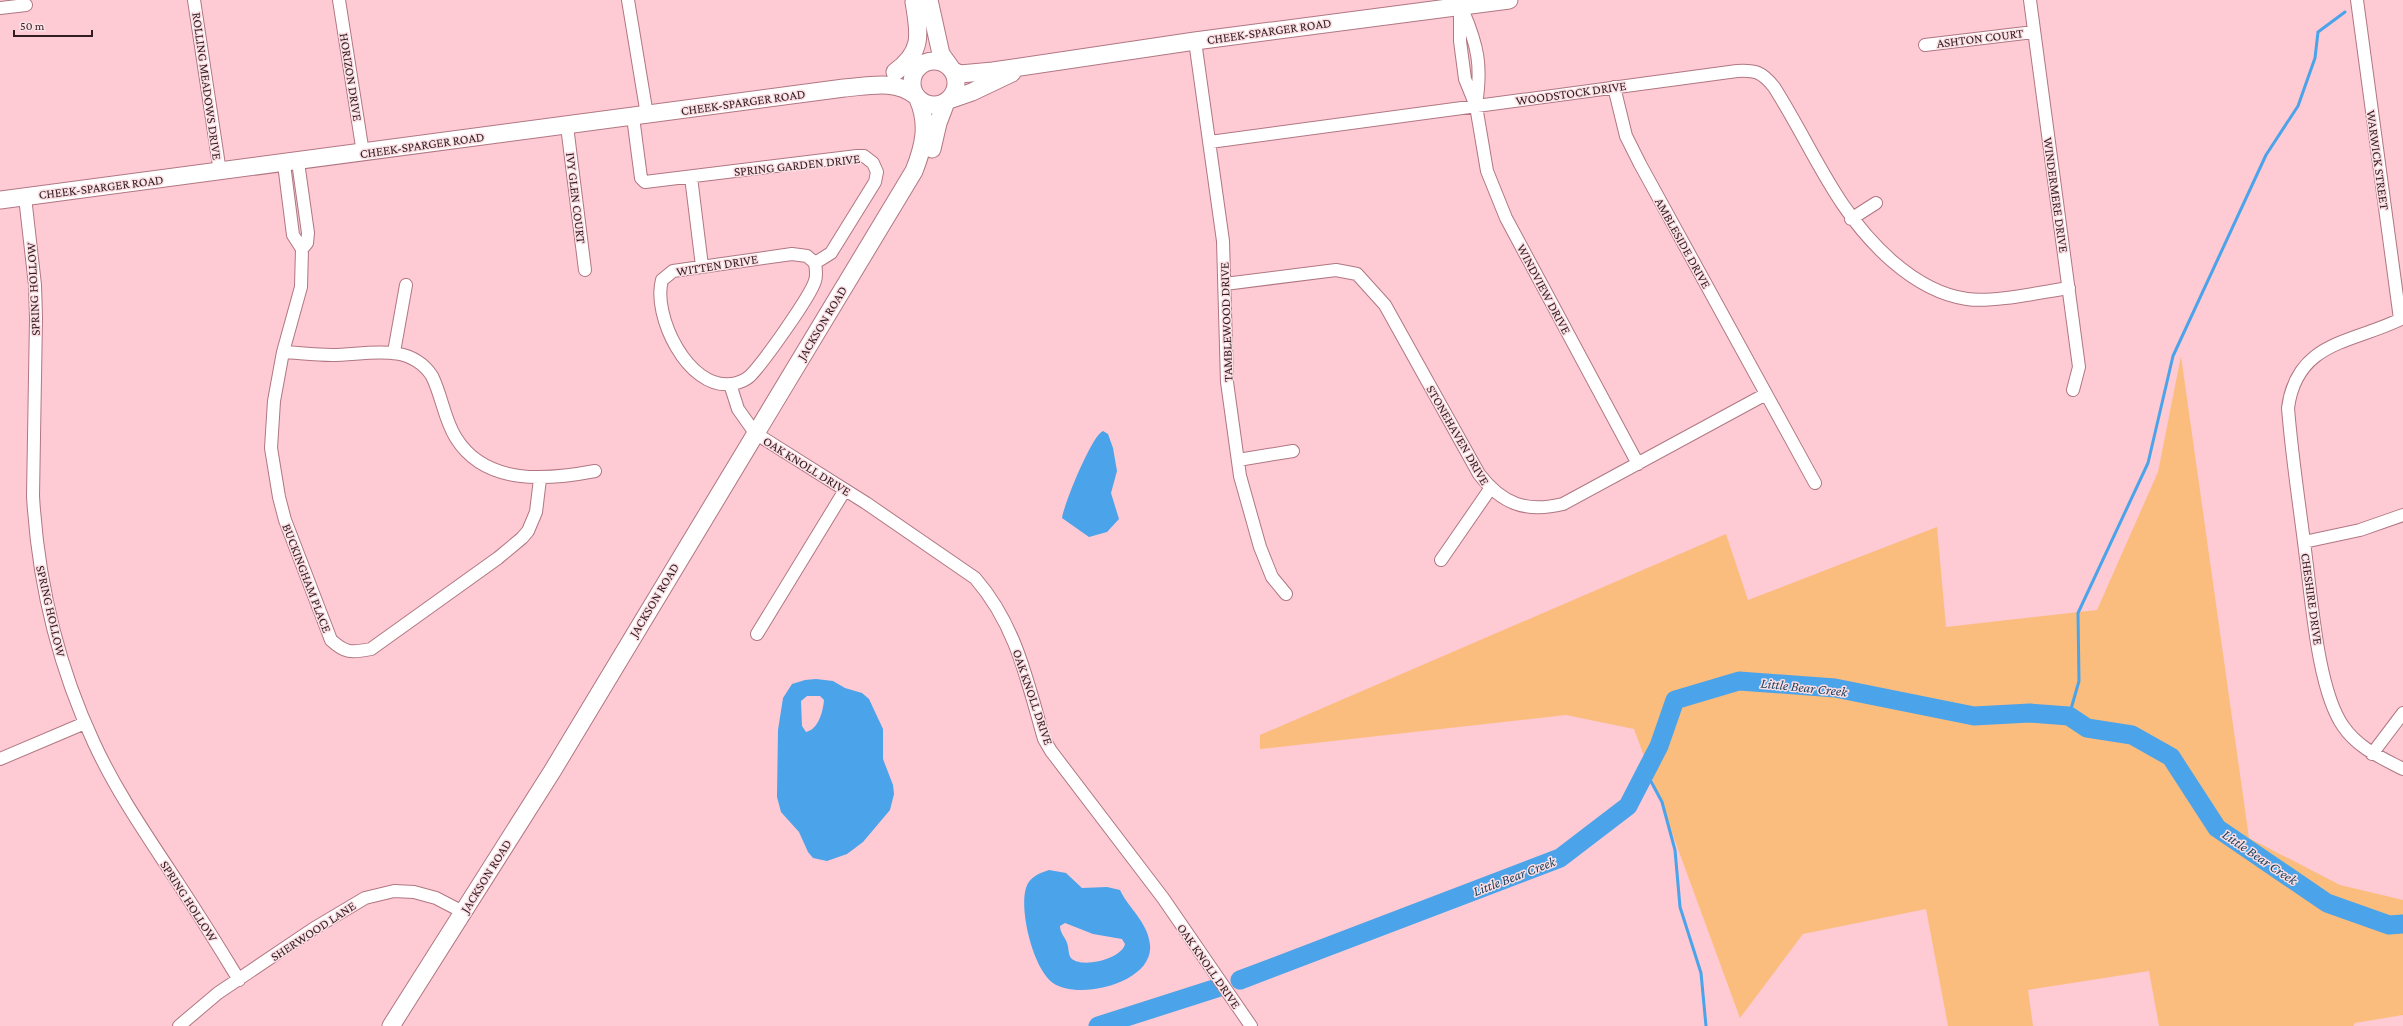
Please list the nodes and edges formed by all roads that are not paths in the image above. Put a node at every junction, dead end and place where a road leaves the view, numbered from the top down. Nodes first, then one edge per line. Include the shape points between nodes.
1 (194, 0) edge
2 (339, 0) edge
3 (628, 0) edge
4 (1509, 0) edge
5 (2030, 0) edge
6 (2357, 0) edge
7 (919, 1) edge
8 (1460, 3) edge
9 (26, 4) dead end
10 (0, 8) edge
11 (2034, 32) junction
12 (1195, 41) junction
13 (1925, 45) dead end
14 (1028, 65) junction
15 (921, 66) junction
16 (952, 69) junction
17 (895, 72) junction
18 (1614, 87) junction
19 (844, 88) junction
20 (917, 97) junction
21 (948, 101) junction
22 (1476, 106) junction
23 (640, 116) junction
24 (567, 126) junction
25 (1210, 142) junction
26 (362, 153) junction
27 (291, 163) junction
28 (914, 171) junction
29 (220, 172) junction
30 (691, 177) junction
31 (25, 197) junction
32 (0, 200) edge
33 (1876, 203) dead end
34 (1851, 219) junction
35 (815, 263) junction
36 (702, 266) junction
37 (584, 270) dead end
38 (1225, 284) junction
39 (406, 285) dead end
40 (2069, 288) junction
41 (2401, 318) edge
42 (283, 352) junction
43 (394, 352) junction
44 (730, 384) junction
45 (2073, 390) dead end
46 (1766, 394) junction
47 (755, 433) junction
48 (1293, 451) dead end
49 (1238, 460) junction
50 (1638, 464) junction
51 (595, 471) dead end
52 (540, 478) junction
53 (1815, 484) dead end
54 (1490, 489) junction
55 (846, 490) junction
56 (2403, 515) edge
57 (2304, 542) junction
58 (1441, 560) dead end
59 (1286, 594) dead end
60 (756, 634) dead end
61 (2403, 713) edge
62 (85, 723) junction
63 (2372, 754) junction
64 (0, 759) edge
65 (2403, 769) edge
66 (463, 912) junction
67 (239, 980) junction
68 (179, 1026) edge
69 (391, 1026) edge
70 (1251, 1026) edge

1 - 29 street, ROLLING MEADOWS DRIVE
2 - 26 street, HORIZON DRIVE
3 - 23 street
4 - 8 main road, CHEEK-SPARGER ROAD
5 - 11 street, WINDERMERE DRIVE
6 - 41 street, WARWICK STREET
7 - 15 main road via 927,39
7 - 16 main road via 941,54
7 - 17 main road via 917,44 908,62
8 - 12 main road, CHEEK-SPARGER ROAD
8 - 22 street, WINDVIEW DRIVE via 1460,41 1465,79
9 - 10 street
11 - 13 street, ASHTON COURT
11 - 40 street, WINDERMERE DRIVE
12 - 14 main road, CHEEK-SPARGER ROAD
12 - 25 street, TAMBLEWOOD DRIVE
14 - 16 main road, CHEEK-SPARGER ROAD via 960,74
14 - 21 main road, CHEEK-SPARGER ROAD
15 - 16 main road via 934,61
15 - 17 main road, CHEEK-SPARGER ROAD
15 - 20 main road via 913,77 912,84
16 - 21 main road via 956,76 956,89
17 - 19 main road, CHEEK-SPARGER ROAD
18 - 22 street, WOODSTOCK DRIVE
18 - 34 street, WOODSTOCK DRIVE via 1754,70 1767,78 1774,87
18 - 46 street, AMBLESIDE DRIVE via 1626,136
19 - 20 main road, CHEEK-SPARGER ROAD via 898,86 908,89
19 - 23 main road, CHEEK-SPARGER ROAD
20 - 21 main road via 934,105
20 - 28 main road, JACKSON ROAD via 924,111 925,129 921,153
21 - 28 main road, JACKSON ROAD via 938,123 933,147 928,157
22 - 25 street, WOODSTOCK DRIVE
22 - 50 street, WINDVIEW DRIVE via 1487,171 1506,218
23 - 24 main road, CHEEK-SPARGER ROAD
23 - 30 street, SPRING GARDEN DRIVE via 642,181
24 - 26 main road, CHEEK-SPARGER ROAD
24 - 37 street, IVY GLEN COURT
25 - 38 street, TAMBLEWOOD DRIVE via 1223,241
26 - 27 main road, CHEEK-SPARGER ROAD
27 - 29 main road, CHEEK-SPARGER ROAD
27 - 42 street, BUCKINGHAM PLACE via 308,233 307,243 302,249 301,287
28 - 47 main road, JACKSON ROAD
29 - 31 main road, CHEEK-SPARGER ROAD
30 - 35 street, SPRING GARDEN DRIVE via 857,156 869,159 876,167 875,182 831,253
30 - 36 street
31 - 32 main road, CHEEK-SPARGER ROAD
31 - 62 street, SPRING HOLLOW via 35,292 33,496 37,546 60,655
33 - 34 street
34 - 40 street, WOODSTOCK DRIVE via 1907,275 1948,295 1968,299 1992,298
35 - 36 street, WITTEN DRIVE via 807,256 792,254
35 - 44 street via 815,281 809,294 750,376
36 - 44 street, WITTEN DRIVE via 674,271 662,280 660,293 667,326 676,347 695,370 712,382
38 - 49 street, TAMBLEWOOD DRIVE via 1227,382
38 - 54 street, STONEHAVEN DRIVE via 1336,270 1357,274 1385,305 1478,474
39 - 43 street
40 - 45 street, WINDERMERE DRIVE via 2079,367
41 - 57 street, CHESHIRE DRIVE via 2353,337 2315,356 2293,383 2288,408 2290,441
42 - 43 street via 333,355
42 - 52 street, BUCKINGHAM PLACE via 274,401 271,448 278,497 331,640 343,650 357,652 371,649 522,538 536,512
43 - 52 street via 428,369 436,384 445,417 453,432 474,458 495,471
44 - 47 street via 738,409
46 - 50 street, STONEHAVEN DRIVE
46 - 53 street, AMBLESIDE DRIVE
47 - 55 street, OAK KNOLL DRIVE
47 - 66 main road, JACKSON ROAD via 554,770
48 - 49 street
49 - 59 street, TAMBLEWOOD DRIVE via 1247,507 1260,547 1272,578
50 - 54 street, STONEHAVEN DRIVE via 1562,504 1546,508 1514,504
51 - 52 street
54 - 58 street
55 - 60 street
55 - 70 street, OAK KNOLL DRIVE via 975,578 989,594 1010,630 1044,739 1051,751 1163,898
56 - 57 street via 2360,530
57 - 63 street, CHESHIRE DRIVE via 2321,660 2330,696 2342,725 2364,750
61 - 63 street
62 - 64 street
62 - 67 street, SPRING HOLLOW via 130,811
63 - 65 street, CHESHIRE DRIVE
66 - 67 street, SHERWOOD LANE via 436,898 414,892 381,893 365,898 344,910
66 - 69 main road, JACKSON ROAD
67 - 68 street, SHERWOOD LANE via 218,993

